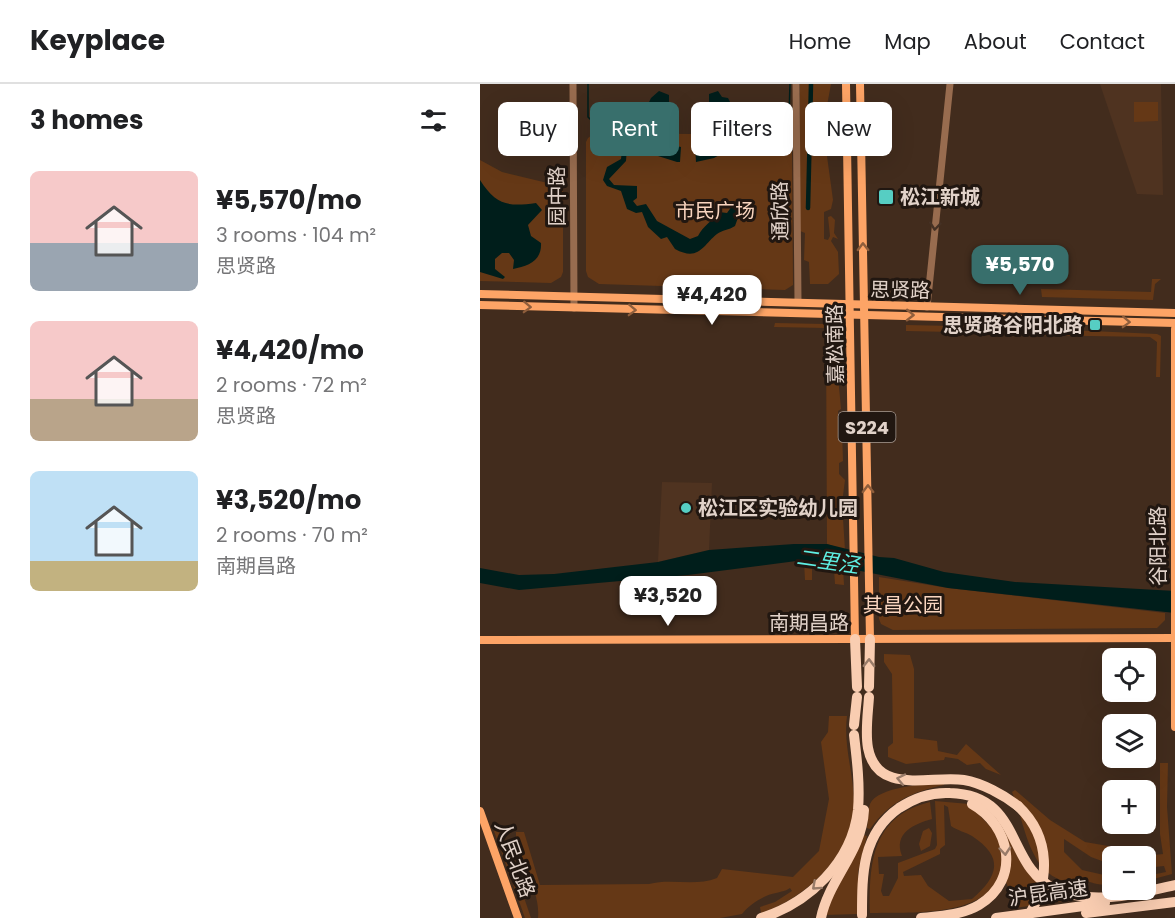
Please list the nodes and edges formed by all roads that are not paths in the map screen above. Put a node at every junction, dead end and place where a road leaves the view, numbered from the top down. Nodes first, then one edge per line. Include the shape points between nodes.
1 (573, 84) edge
2 (796, 84) edge
3 (846, 84) edge
4 (860, 84) edge
5 (950, 84) edge
6 (480, 294) edge
7 (574, 296) junction
8 (798, 302) junction
9 (480, 305) edge
10 (851, 305) junction
11 (927, 307) junction
12 (574, 308) junction
13 (864, 310) junction
14 (1175, 313) edge
15 (851, 316) junction
16 (1175, 323) edge
17 (1175, 329) edge
18 (1175, 586) edge
19 (1174, 617) edge
20 (1175, 638) edge
21 (855, 639) junction
22 (870, 639) junction
23 (480, 640) edge
24 (1175, 727) edge
25 (854, 730) junction
26 (957, 779) junction
27 (480, 811) edge
28 (1024, 858) junction
29 (1172, 887) edge
30 (1172, 903) edge
31 (518, 918) edge
32 (761, 918) edge
33 (821, 918) edge
34 (921, 918) edge
35 (996, 918) edge
36 (1027, 918) edge
37 (1050, 918) edge
38 (1101, 918) edge

1 - 7 street, 园中路
2 - 8 street, 通欣路
3 - 10 main road, 嘉松南路 / S224
13 -> 4 main road, 嘉松南路 / S224
5 -> 11 street
6 - 7 main road, 思贤路
7 - 8 main road, 思贤路
7 - 12 street, 园中路
8 - 10 main road, 思贤路
9 -> 12 main road, 思贤路
10 - 13 main road, 思贤路
10 - 15 main road, 嘉松南路 / S224
11 - 13 main road, 思贤路
11 - 14 main road, 思贤路
12 -> 15 main road, 思贤路
13 - 15 main road, 思贤路
13 -> 16 main road, 思贤路
22 -> 13 main road, 嘉松南路 / S224
15 - 21 main road, 嘉松南路 / S224
17 - 18 main road, 谷阳北路
18 - 19 main road, 谷阳北路
19 - 20 main road, 谷阳北路
20 - 22 main road, 南期昌路
20 - 24 main road, 谷阳北路
21 - 22 main road, 南期昌路
21 - 23 main road, 南期昌路
21 - 25 highway
26 -> 22 highway via 901,781 876,765 868,748
25 -> 32 highway via 858,808 847,846 813,890 781,911
25 - 33 highway via 864,808 858,840 827,897
26 - 28 highway via 982,790 1008,814 1016,826
26 - 36 highway, bridge via 993,791 1018,806 1036,829 1044,859 1041,889
27 - 31 main road, 人民北路
28 - 29 highway via 1040,880 1073,895 1107,898
28 -> 34 highway via 1003,817 974,797 954,793 924,797 896,810 874,835 863,867 865,914 871,857 879,837 891,821 915,805 934,799 972,804 989,815 1005,841 1007,860 1002,880 989,897 971,909
29 - 35 highway, 沪昆高速 via 1082,908
30 - 37 highway, 沪昆高速
30 - 38 highway

